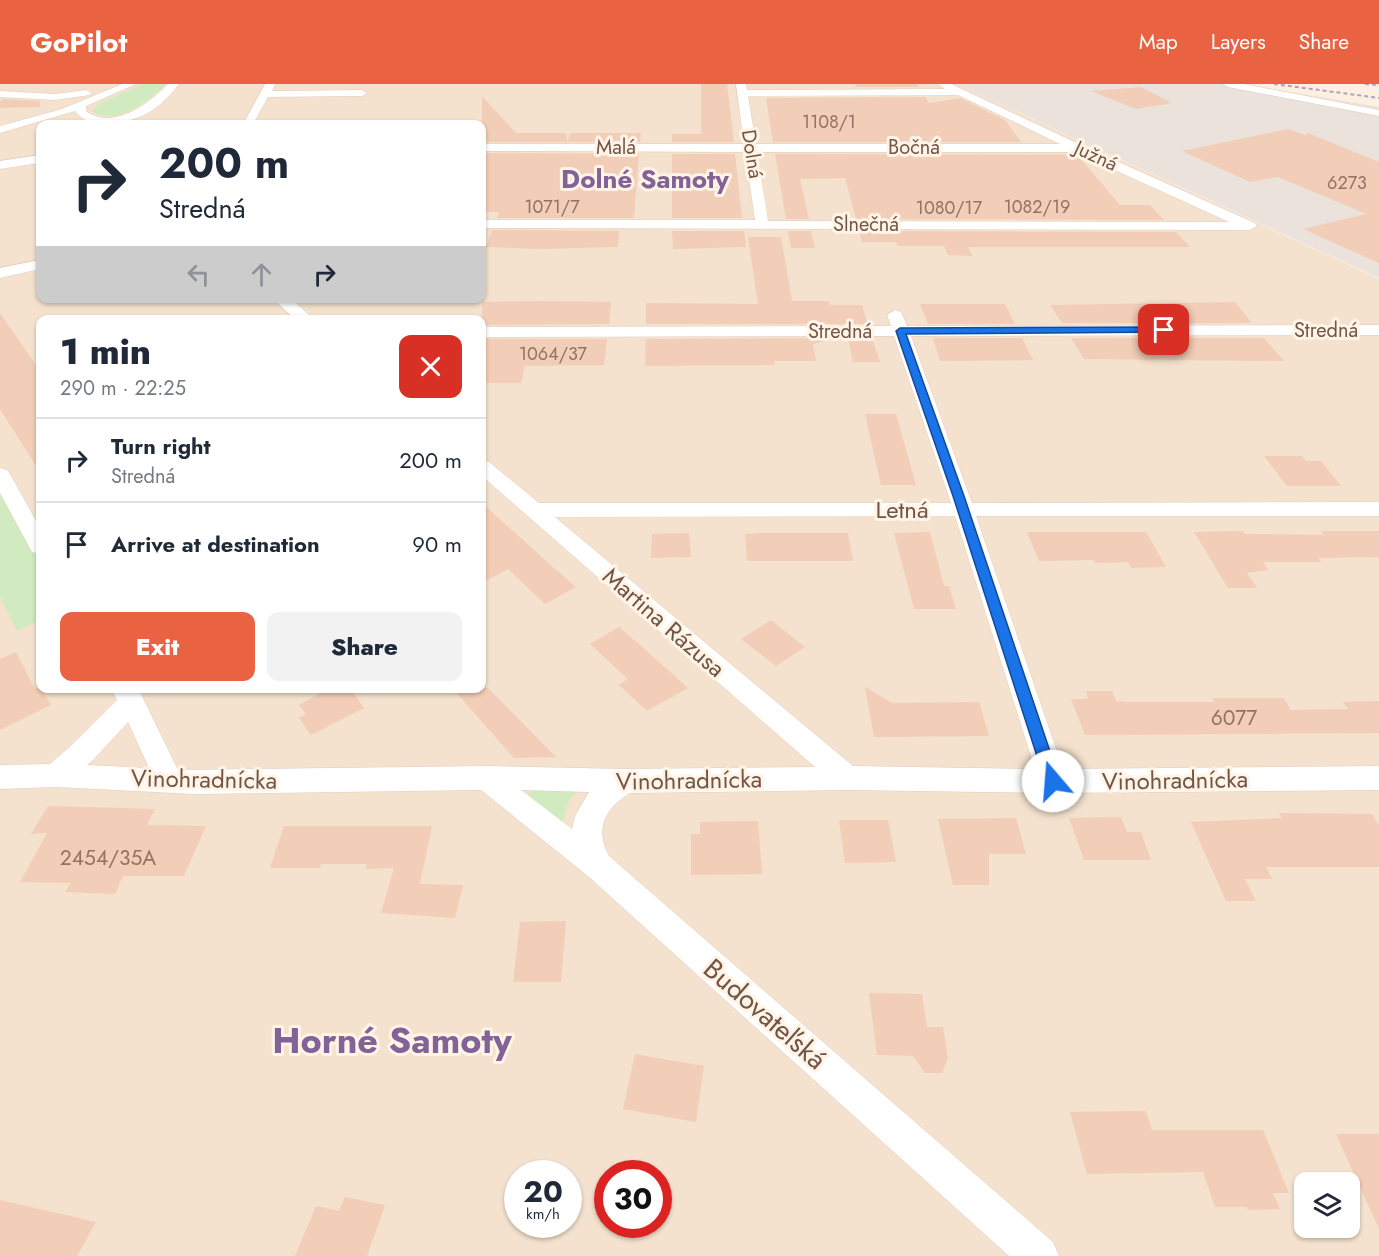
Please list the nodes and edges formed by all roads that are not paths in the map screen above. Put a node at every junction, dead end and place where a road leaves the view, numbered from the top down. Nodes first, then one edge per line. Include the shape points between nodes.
1 (108, 84) edge
2 (131, 84) edge
3 (174, 84) edge
4 (943, 84) edge
5 (1228, 84) edge
6 (741, 88) edge
7 (268, 89) edge
8 (92, 91) junction
9 (958, 92) junction
10 (362, 93) dead end
11 (0, 94) edge
12 (81, 106) junction
13 (1379, 113) edge
14 (108, 119) junction
15 (101, 120) edge
16 (250, 120) edge
17 (0, 123) edge
18 (36, 127) edge
19 (0, 130) edge
20 (750, 147) junction
21 (486, 148) edge
22 (1077, 148) junction
23 (36, 160) edge
24 (0, 165) edge
25 (486, 224) edge
26 (762, 224) junction
27 (1250, 226) joint
28 (36, 266) edge
29 (0, 273) edge
30 (286, 303) edge
31 (301, 315) edge
32 (897, 322) junction
33 (1379, 330) edge
34 (486, 332) edge
35 (486, 470) edge
36 (0, 474) edge
37 (962, 509) junction
38 (1379, 509) edge
39 (532, 510) junction
40 (36, 540) edge
41 (128, 695) edge
42 (56, 775) junction
43 (0, 777) edge
44 (487, 778) junction
45 (847, 778) junction
46 (1379, 778) edge
47 (169, 780) junction
48 (625, 781) junction
49 (1053, 781) junction
50 (600, 867) junction
51 (1039, 1256) edge

1 - 8 street
2 - 12 street
3 - 14 street via 143,111
4 - 9 street, Južná
5 - 13 street
6 - 9 street
6 - 20 street, Dolná
7 - 10 street
7 - 16 street
8 - 11 street via 64,96
8 - 17 street
9 - 22 street, Južná
12 - 14 street via 80,112 86,117
12 - 19 street
14 - 15 street
18 - 19 street
20 - 21 street, Malá
20 - 22 street, Bočná
20 - 26 street, Dolná
22 - 27 street, Južná
23 - 24 street
25 - 26 street, Slnečná
26 - 27 street, Slnečná
28 - 29 street
30 - 31 street
32 - 33 street, Stredná
32 - 34 street, Stredná
32 - 37 street
35 - 39 street, Martina Rázusa
36 - 40 street
37 - 38 street, Letná
37 - 39 street, Letná
37 - 49 street
39 - 45 street, Martina Rázusa
41 - 42 street via 83,753
41 - 47 street
42 - 43 street, Vinohradnícka
42 - 47 street, Vinohradnícka
44 - 47 street, Vinohradnícka
44 - 48 street, Vinohradnícka
44 - 50 street, Budovateľská
45 - 48 street, Vinohradnícka
45 - 49 street, Vinohradnícka
46 - 49 street, Vinohradnícka
48 - 50 street via 596,803 588,819 590,852
50 - 51 street, Budovateľská

